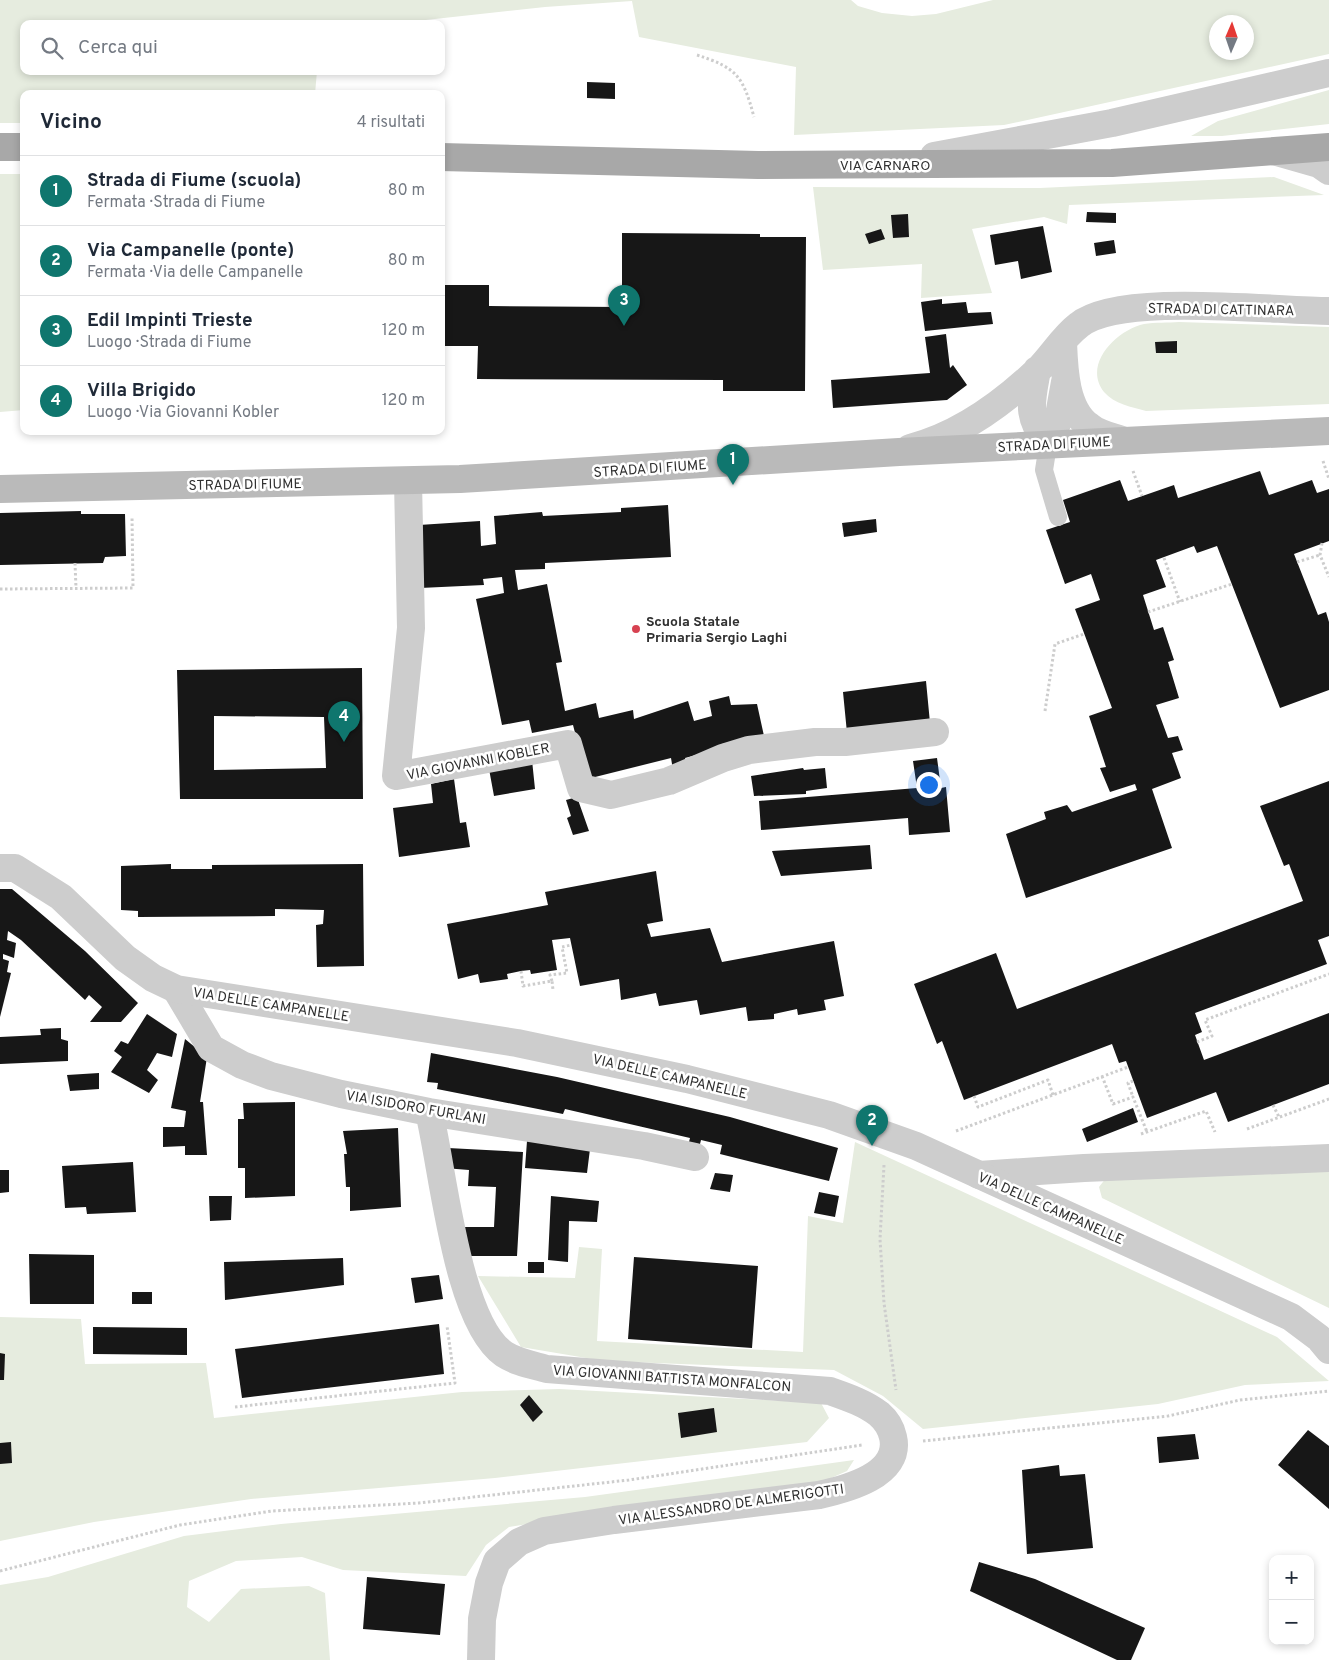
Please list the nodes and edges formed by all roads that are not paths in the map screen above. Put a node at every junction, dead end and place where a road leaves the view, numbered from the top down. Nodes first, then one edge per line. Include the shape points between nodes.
1 (1329, 73) edge
2 (0, 146) edge
3 (20, 147) edge
4 (1329, 147) edge
5 (1275, 152) junction
6 (445, 157) edge
7 (871, 165) junction
8 (1329, 171) edge
9 (1329, 311) edge
10 (1063, 342) junction
11 (1037, 370) junction
12 (1065, 382) junction
13 (1329, 431) edge
14 (1122, 440) junction
15 (1048, 445) junction
16 (899, 452) junction
17 (408, 481) junction
18 (0, 489) edge
19 (1058, 516) dead end
20 (935, 732) dead end
21 (0, 868) edge
22 (176, 989) junction
23 (429, 1112) junction
24 (695, 1157) dead end
25 (1329, 1158) edge
26 (979, 1175) junction
27 (1329, 1350) edge
28 (895, 1444) joint
29 (481, 1660) edge

1 - 7 street via 1112,123 992,147
2 - 3 main road
4 - 5 main road, VIA CARNARO
5 - 7 main road, VIA CARNARO via 1112,163
5 - 8 street via 1319,164
6 - 7 main road, VIA CARNARO
9 - 10 street, STRADA DI CATTINARA via 1134,307 1106,312 1079,324
10 - 11 street, STRADA DI CATTINARA
10 - 12 street
11 - 15 street via 1031,416
11 - 16 street, STRADA DI CATTINARA via 963,428
12 - 14 street via 1076,410 1087,426
12 - 15 street via 1058,421
13 - 14 main road, STRADA DI FIUME
14 - 15 main road, STRADA DI FIUME
15 - 16 main road, STRADA DI FIUME
15 - 19 lane via 1044,470
16 - 17 main road, STRADA DI FIUME
17 - 18 main road, STRADA DI FIUME
17 - 20 street, VIA GIOVANNI KOBLER via 411,628 396,776 568,744 581,788 611,795 669,781 749,750
21 - 22 street, VIA DELLE CAMPANELLE via 14,868 61,897 125,958 153,978
22 - 23 street, VIA ISIDORO FURLANI via 211,1048 242,1065 341,1094
22 - 26 street, VIA DELLE CAMPANELLE via 517,1043 687,1079 829,1115 916,1146
23 - 24 street, VIA ISIDORO FURLANI
23 - 28 street, VIA GIOVANNI BATTISTA MONFALCON via 443,1196 468,1293 478,1320 490,1340 504,1354 547,1369 830,1391 860,1402 880,1415 891,1429
25 - 26 street
26 - 27 street, VIA DELLE CAMPANELLE via 1291,1317 1319,1338
28 - 29 street, VIA ALESSANDRO DE ALMERIGOTTI via 888,1462 870,1478 850,1489 544,1531 519,1542 497,1561 489,1583 482,1619

